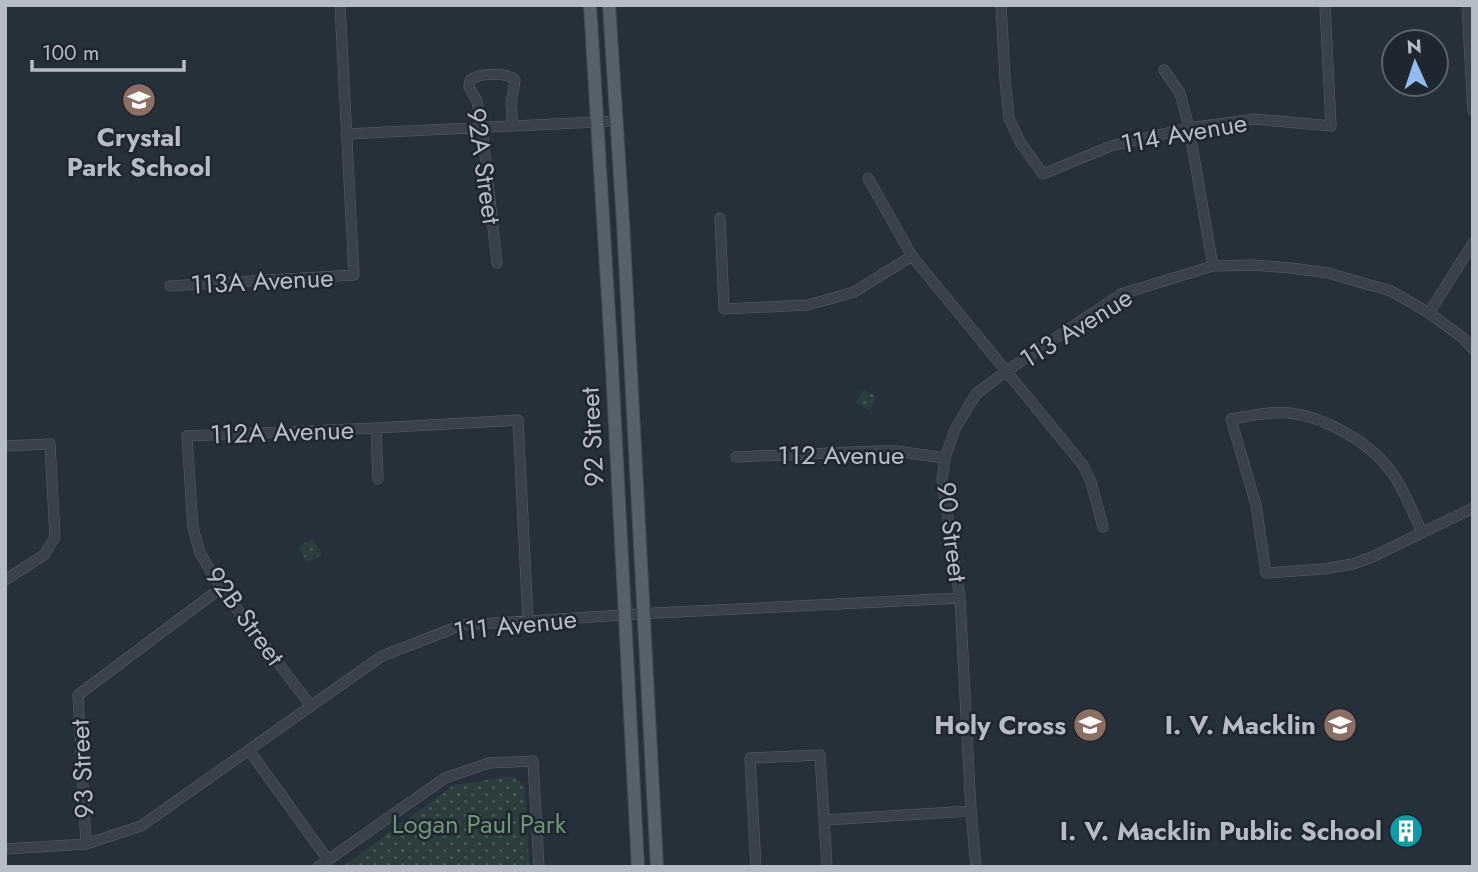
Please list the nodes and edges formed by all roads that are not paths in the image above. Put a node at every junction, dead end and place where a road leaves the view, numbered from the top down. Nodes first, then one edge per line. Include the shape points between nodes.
1 (340, 5) edge
2 (590, 5) edge
3 (609, 5) edge
4 (1001, 5) edge
5 (1325, 5) edge
6 (1467, 5) edge
7 (1164, 70) dead end
8 (1473, 111) edge
9 (617, 121) junction
10 (596, 122) junction
11 (513, 126) junction
12 (482, 128) junction
13 (1189, 128) junction
14 (346, 134) junction
15 (868, 178) dead end
16 (720, 218) dead end
17 (1473, 243) edge
18 (912, 256) junction
19 (496, 263) dead end
20 (1213, 267) junction
21 (170, 286) dead end
22 (1429, 313) junction
23 (1473, 349) edge
24 (1005, 372) junction
25 (376, 428) junction
26 (187, 436) joint
27 (5, 446) edge
28 (736, 457) dead end
29 (946, 458) junction
30 (378, 479) dead end
31 (1473, 508) edge
32 (1103, 527) dead end
33 (1422, 532) junction
34 (5, 580) edge
35 (220, 588) junction
36 (960, 598) junction
37 (642, 614) junction
38 (624, 615) junction
39 (528, 620) junction
40 (311, 706) junction
41 (249, 750) junction
42 (971, 811) junction
43 (824, 820) junction
44 (86, 844) junction
45 (5, 849) edge
46 (328, 860) junction
47 (318, 867) edge
48 (539, 867) edge
49 (638, 867) edge
50 (657, 867) edge
51 (756, 867) edge
52 (827, 867) edge
53 (976, 867) edge

1 - 14 street
2 - 10 main road, 92 Street
3 - 9 main road, 92 Street
4 - 13 street, 114 Avenue via 1010,118 1020,142 1043,174 1111,145
5 - 13 street, 114 Avenue via 1331,126 1255,119
6 - 8 street
7 - 13 street via 1180,93
9 - 10 street
9 - 37 main road, 92 Street
10 - 11 street
10 - 38 main road, 92 Street
11 - 12 street
11 - 12 street, 92A Street via 515,80 509,75 475,76 469,87
12 - 14 street
12 - 19 street, 92A Street
13 - 20 street
14 - 21 street, 113A Avenue via 354,275
15 - 18 street
16 - 18 street via 724,309 808,305 854,292
17 - 22 street
18 - 24 street
20 - 22 street, 113 Avenue via 1253,265 1328,273 1391,291
20 - 24 street, 113 Avenue via 1121,294
22 - 23 street, 113 Avenue
24 - 29 street, 90 Street via 976,394 955,429
24 - 32 street via 1083,465
25 - 26 street, 112A Avenue
25 - 30 street, 112A Avenue
25 - 39 street, 112A Avenue via 518,420
26 - 35 street, 92B Street via 193,528 200,553
27 - 34 street via 50,444 55,537 44,555
28 - 29 street, 112 Avenue via 896,451
29 - 36 street, 90 Street via 944,502
31 - 33 street
33 - 33 street via 1390,470 1349,435 1292,413 1231,419 1256,505 1266,573 1353,564
35 - 40 street, 92B Street
35 - 44 street, 93 Street via 78,695
36 - 37 street, 111 Avenue
36 - 42 street, 90 Street
37 - 38 street, 111 Avenue
37 - 50 main road, 92 Street
38 - 39 street, 111 Avenue
38 - 49 main road, 92 Street
39 - 40 street, 111 Avenue via 462,625 382,656
40 - 41 street, 111 Avenue
41 - 44 street, 111 Avenue via 141,825
41 - 46 street
42 - 43 street
42 - 53 street, 90 Street
43 - 51 street via 820,755 750,758
43 - 52 street
44 - 45 street, 111 Avenue
46 - 47 street
46 - 48 street via 445,778 489,763 533,761

